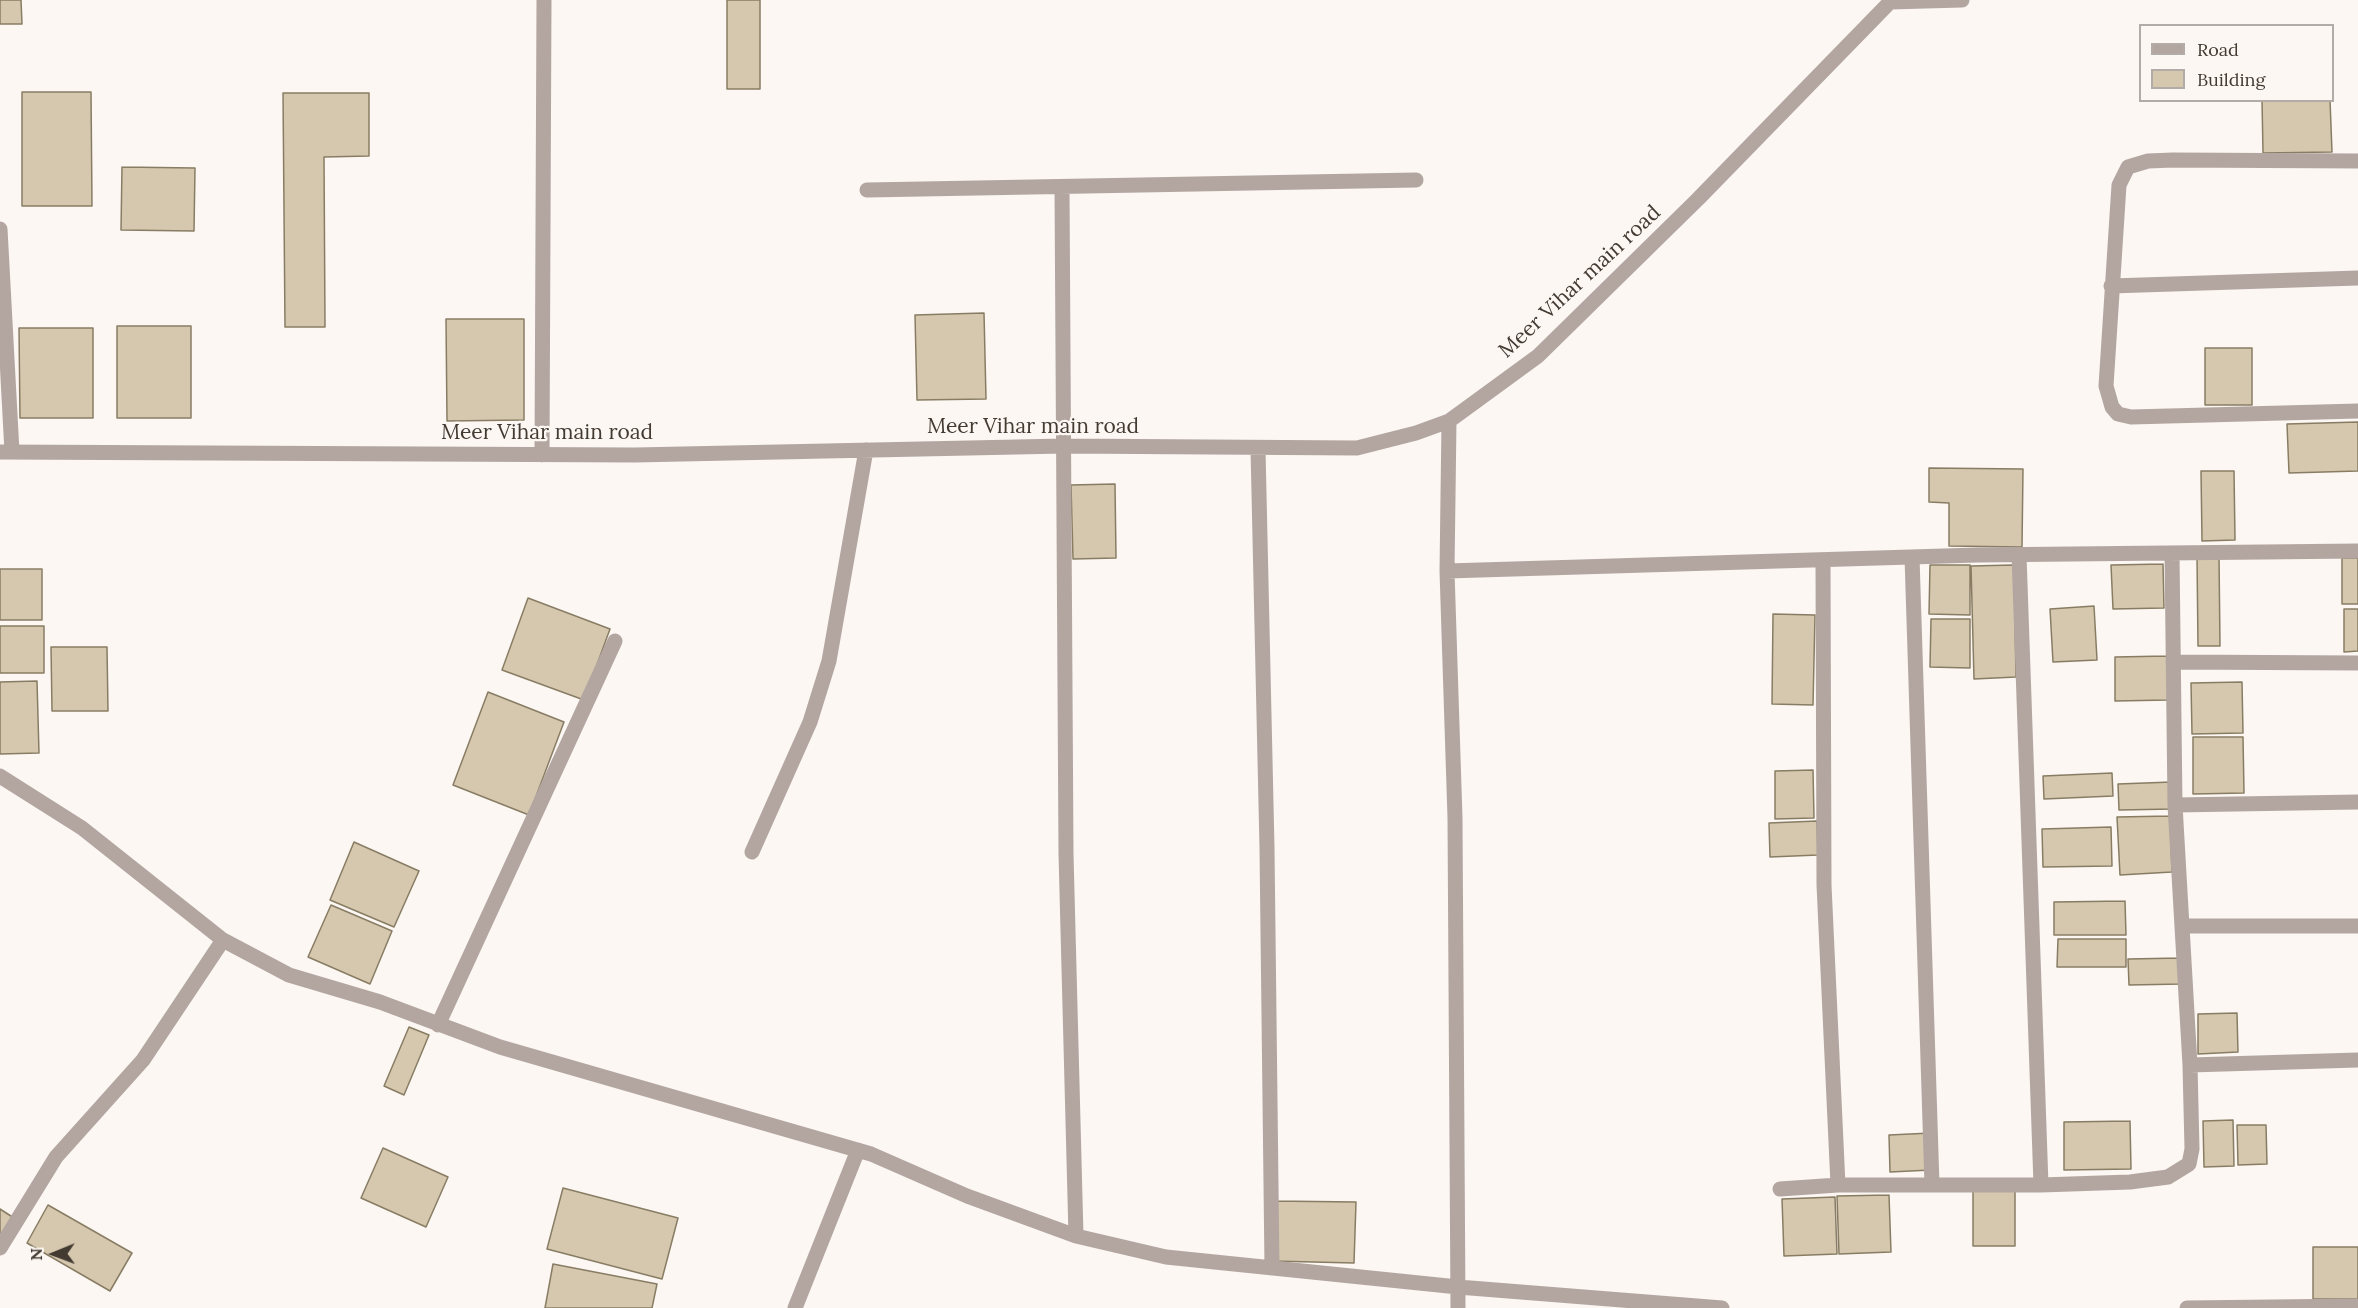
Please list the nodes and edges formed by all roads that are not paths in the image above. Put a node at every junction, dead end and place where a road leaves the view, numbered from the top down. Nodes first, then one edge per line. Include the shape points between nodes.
1 (544, 0) edge
2 (1962, 0) edge
3 (1891, 1) edge
4 (2358, 161) edge
5 (1416, 180) dead end
6 (1062, 188) junction
7 (867, 190) dead end
8 (0, 229) edge
9 (2358, 278) edge
10 (2111, 286) junction
11 (2358, 411) edge
12 (1449, 421) junction
13 (1064, 446) junction
14 (1258, 449) junction
15 (866, 450) junction
16 (6, 452) edge
17 (542, 455) junction
18 (2358, 551) edge
19 (2172, 553) junction
20 (2019, 555) junction
21 (1912, 557) junction
22 (1823, 561) junction
23 (1447, 570) junction
24 (615, 641) dead end
25 (2173, 662) junction
26 (2358, 663) edge
27 (0, 776) edge
28 (2358, 802) edge
29 (2175, 805) junction
30 (752, 852) dead end
31 (2184, 926) junction
32 (2358, 926) edge
33 (223, 939) junction
34 (438, 1025) junction
35 (2358, 1060) edge
36 (2190, 1065) junction
37 (858, 1150) junction
38 (1838, 1185) junction
39 (1932, 1185) junction
40 (2041, 1185) junction
41 (1780, 1189) dead end
42 (1076, 1236) junction
43 (0, 1248) edge
44 (1272, 1268) junction
45 (1458, 1287) junction
46 (2358, 1306) edge
47 (795, 1308) edge
48 (1458, 1308) edge
49 (1722, 1308) edge
50 (2187, 1308) edge

1 - 17 street
2 - 3 street
3 - 12 street, Meer Vihar main road via 1538,356
4 - 10 street via 2173,160 2128,167 2119,185
5 - 6 street
6 - 7 street
6 - 13 street
8 - 16 street
9 - 10 street
10 - 11 street via 2106,386 2118,414 2130,417
12 - 14 street, Meer Vihar main road via 1357,448
12 - 23 street
13 - 14 street, Meer Vihar main road
13 - 15 street, Meer Vihar main road
13 - 42 street via 1066,854
14 - 44 street via 1268,848
15 - 17 street, Meer Vihar main road
15 - 30 street via 829,661 810,722
16 - 17 street, Meer Vihar main road
18 - 19 street
19 - 20 street
19 - 25 street
20 - 21 street
20 - 40 street
21 - 22 street
21 - 39 street
22 - 23 street
22 - 38 street via 1824,885
23 - 45 street via 1455,818
24 - 34 street
25 - 26 street
25 - 29 street
27 - 33 street via 82,828
28 - 29 street
29 - 31 street
31 - 32 street
31 - 36 street
33 - 34 street via 289,975 380,1002
33 - 43 street via 143,1060 56,1157
34 - 37 street via 500,1047
35 - 36 street
36 - 40 street via 2192,1149 2189,1164 2182,1170 2168,1177 2130,1182
37 - 42 street
37 - 47 street
38 - 39 street
38 - 41 street
39 - 40 street
42 - 44 street via 1166,1257
44 - 45 street
45 - 48 street
45 - 49 street
46 - 50 street

